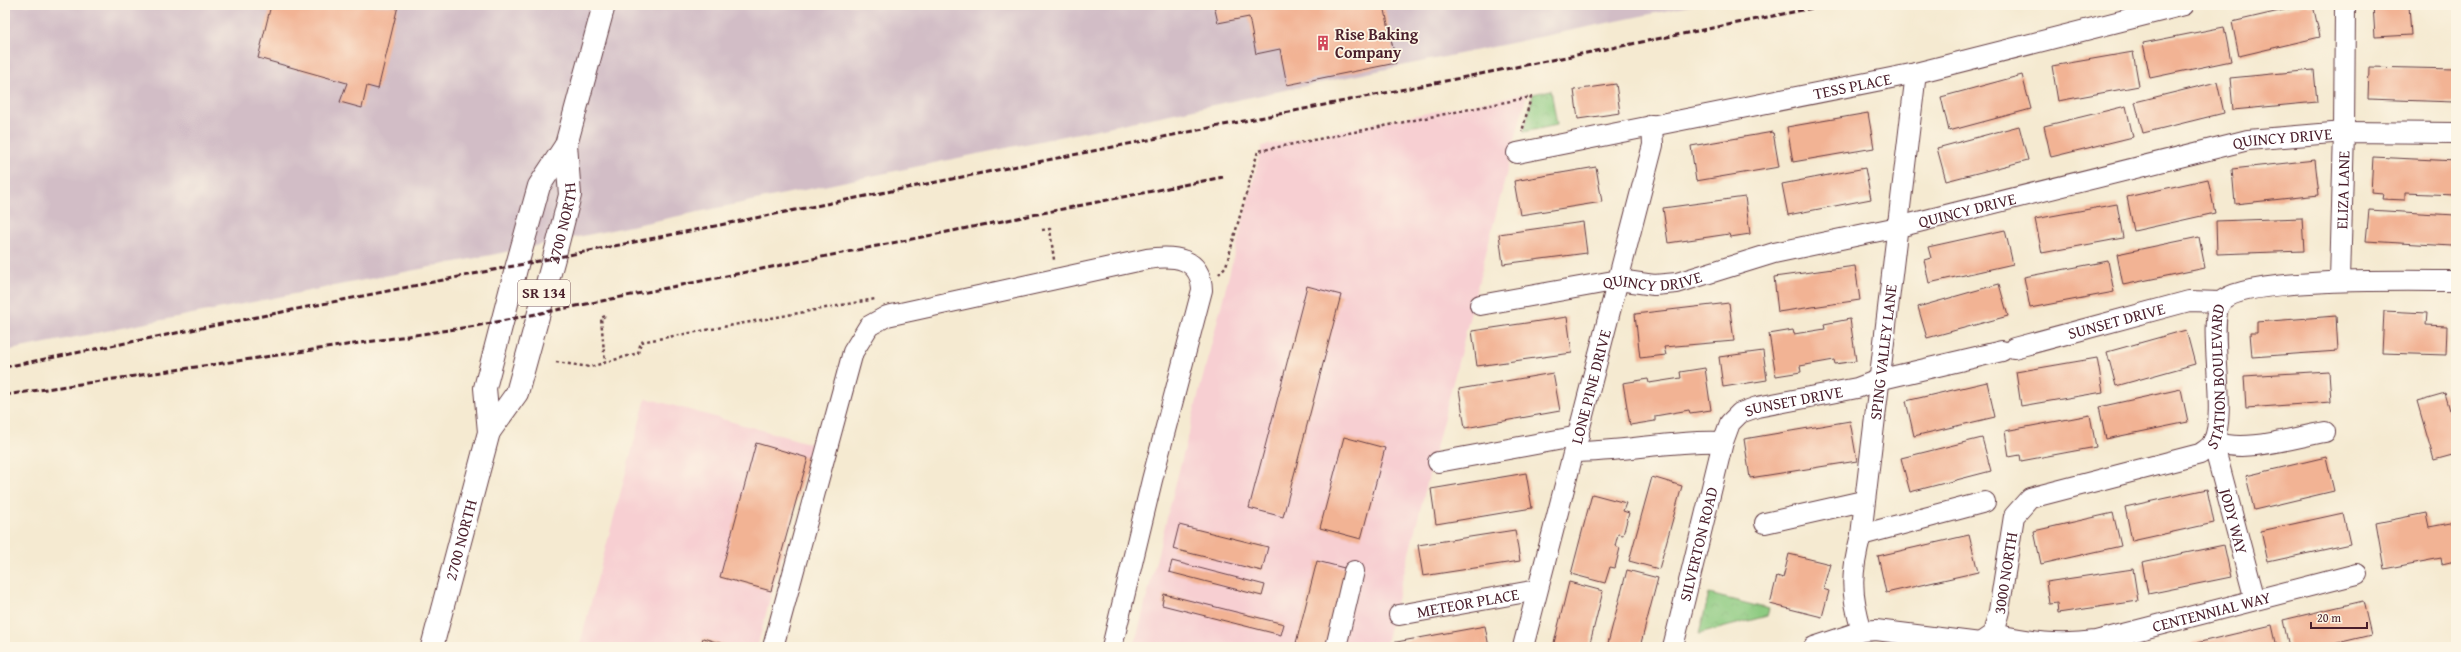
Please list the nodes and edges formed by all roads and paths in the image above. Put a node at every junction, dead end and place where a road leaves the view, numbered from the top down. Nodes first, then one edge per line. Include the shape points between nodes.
1 (604, 5) edge
2 (2184, 5) edge
3 (2345, 5) edge
4 (1916, 72) junction
5 (1531, 97) dead end
6 (1652, 125) junction
7 (2344, 132) junction
8 (2456, 133) edge
9 (566, 145) junction
10 (1517, 153) dead end
11 (1898, 227) junction
12 (1042, 230) dead end
13 (1054, 264) dead end
14 (1217, 269) dead end
15 (1219, 274) junction
16 (1220, 279) dead end
17 (1618, 280) junction
18 (2340, 280) junction
19 (2450, 281) dead end
20 (878, 298) dead end
21 (2221, 302) junction
22 (1480, 305) dead end
23 (605, 316) dead end
24 (556, 362) dead end
25 (605, 363) junction
26 (1878, 380) junction
27 (489, 432) junction
28 (2325, 432) dead end
29 (1723, 442) junction
30 (2213, 442) junction
31 (1576, 444) junction
32 (1438, 462) dead end
33 (1863, 501) junction
34 (1985, 502) dead end
35 (2014, 516) joint
36 (1765, 523) dead end
37 (1860, 535) junction
38 (1354, 571) dead end
39 (2358, 574) dead end
40 (1537, 590) junction
41 (2255, 600) junction
42 (1399, 615) dead end
43 (1871, 636) edge
44 (1984, 641) edge
45 (432, 647) edge
46 (773, 647) edge
47 (1112, 647) edge
48 (1336, 647) edge
49 (1523, 647) edge
50 (1673, 647) edge
51 (1814, 647) edge

1 - 9 main road, 2700 NORTH / SR 134
2 - 4 street, TESS PLACE
3 - 7 street, ELIZA LANE
4 - 6 street, TESS PLACE
4 - 11 street, SPING VALLEY LANE
5 - 15 path via 1258,151 1226,266
6 - 10 street, TESS PLACE
6 - 17 street, LONE PINE DRIVE via 1653,145
7 - 8 street, QUINCY DRIVE
7 - 11 street, QUINCY DRIVE via 2248,140
7 - 18 street, ELIZA LANE
9 - 27 main road, 2700 NORTH / SR 134 via 539,186 517,265 485,388
9 - 27 main road, 2700 NORTH / SR 134 via 570,195 559,237 517,393
11 - 17 street, QUINCY DRIVE via 1774,253 1677,283 1654,285
11 - 26 street, SPING VALLEY LANE
12 - 13 path via 1050,229
14 - 15 path
15 - 16 path
17 - 22 street, QUINCY DRIVE
17 - 31 street, LONE PINE DRIVE
18 - 19 street, STATION BOULEVARD
18 - 21 street, STATION BOULEVARD via 2248,291 2226,297
20 - 25 path via 641,342 638,353
21 - 26 street, SUNSET DRIVE via 2189,301
21 - 30 street, STATION BOULEVARD via 2216,319 2219,419
23 - 25 path via 601,318
24 - 25 path via 590,368
26 - 29 street, SUNSET DRIVE via 1857,388 1757,407 1740,413 1730,423
26 - 33 street, SPING VALLEY LANE
27 - 45 main road, 2700 NORTH / SR 134
28 - 30 street via 2244,446 2229,447
29 - 31 street via 1691,441 1606,452
29 - 50 street, SILVERTON ROAD
30 - 35 street, STATION BOULEVARD via 2200,454 2030,498
30 - 41 street, JODY WAY
31 - 32 street
31 - 40 street, LONE PINE DRIVE
33 - 36 street
33 - 37 street, SPING VALLEY LANE
34 - 37 street
35 - 44 street, 3000 NORTH via 1999,610
37 - 43 street, SPING VALLEY LANE via 1852,586 1855,608
38 - 48 street
39 - 41 street, CENTENNIAL WAY
40 - 42 street, METEOR PLACE
40 - 49 street, LONE PINE DRIVE
41 - 44 street, CENTENNIAL WAY via 2084,642 2064,645 2022,640
43 - 44 street, CENTENNIAL WAY
43 - 51 street, CENTENNIAL WAY
46 - 47 street via 853,352 869,326 887,316 1147,259 1172,257 1184,260 1195,268 1202,290 1152,480

